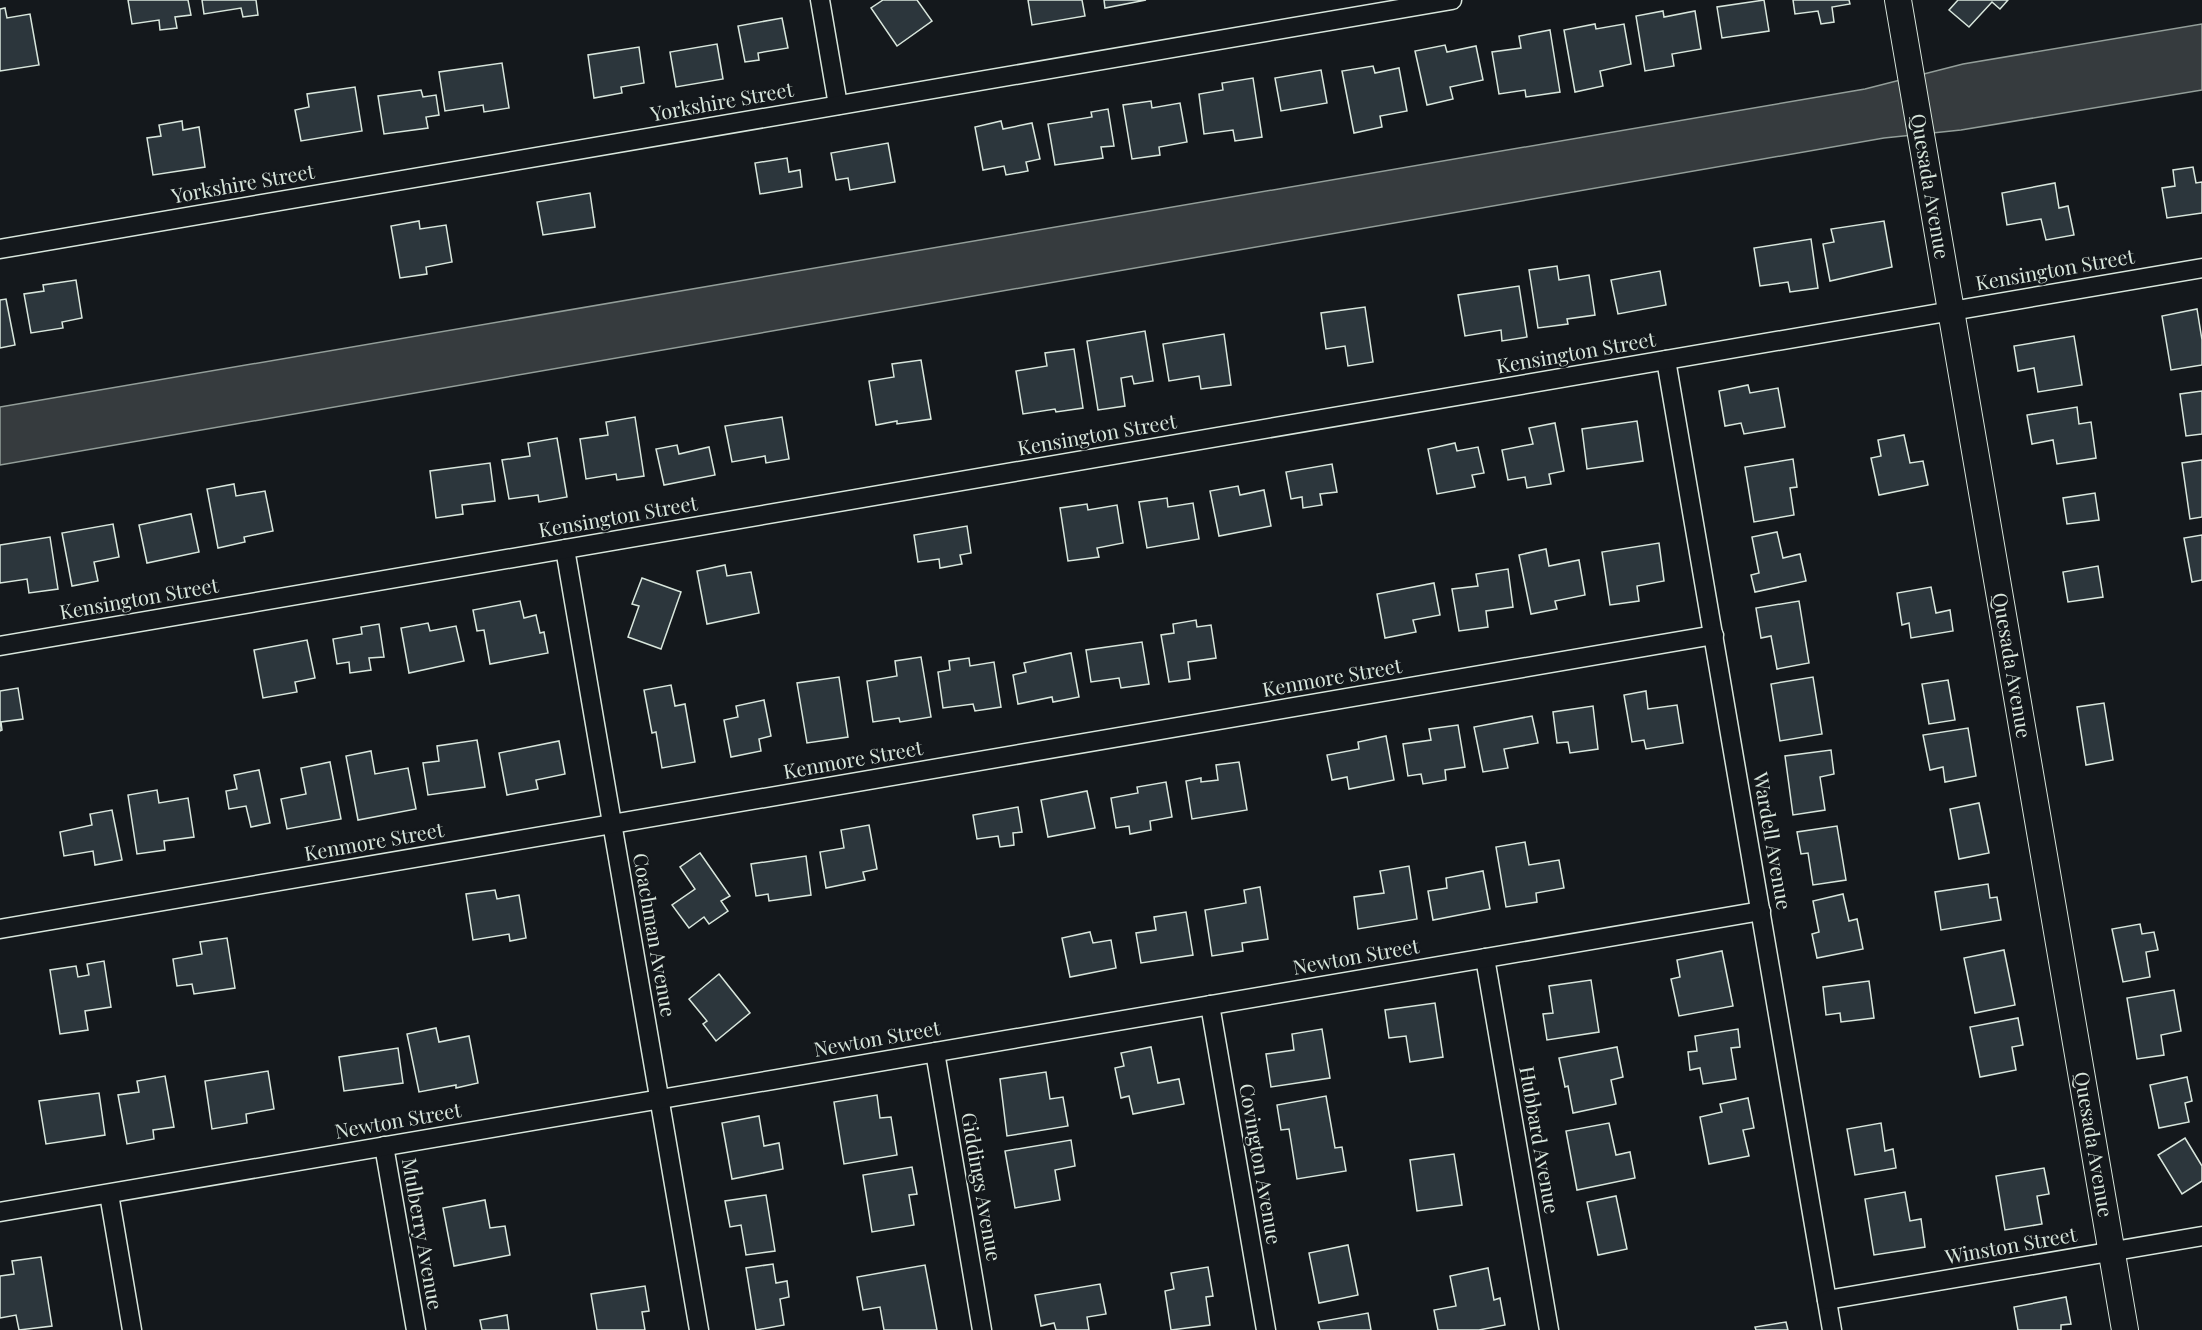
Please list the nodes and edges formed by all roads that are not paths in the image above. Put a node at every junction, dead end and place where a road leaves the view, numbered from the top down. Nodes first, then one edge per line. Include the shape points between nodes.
1 (820, 0) edge
2 (1452, 0) edge
3 (1898, 0) edge
4 (838, 105) junction
5 (0, 249) edge
6 (2202, 268) edge
7 (1951, 311) junction
8 (1666, 360) junction
9 (565, 549) junction
10 (1713, 635) junction
11 (0, 646) edge
12 (612, 824) junction
13 (1761, 910) junction
14 (0, 929) edge
15 (1485, 958) junction
16 (1210, 1005) junction
17 (935, 1052) junction
18 (659, 1099) junction
19 (384, 1146) junction
20 (109, 1194) junction
21 (0, 1212) edge
22 (2202, 1236) edge
23 (2112, 1252) junction
24 (1827, 1300) junction
25 (132, 1330) edge
26 (416, 1330) edge
27 (699, 1330) edge
28 (982, 1330) edge
29 (1266, 1330) edge
30 (1549, 1330) edge
31 (1832, 1330) edge
32 (2125, 1330) edge

1 - 4 street
2 - 4 street, Yorkshire Street
3 - 7 street, Quesada Avenue
4 - 5 street, Yorkshire Street
6 - 7 street, Kensington Street
7 - 8 street, Kensington Street
7 - 23 street, Quesada Avenue
8 - 9 street, Kensington Street
8 - 10 street, Wardell Avenue
9 - 11 street, Kensington Street
9 - 12 street, Coachman Avenue
10 - 12 street, Kenmore Street
10 - 13 street, Wardell Avenue
12 - 14 street, Kenmore Street
12 - 18 street, Coachman Avenue
13 - 15 street, Newton Street
13 - 24 street, Wardell Avenue
15 - 16 street, Newton Street
15 - 30 street, Hubbard Avenue
16 - 17 street, Newton Street
16 - 29 street, Covington Avenue
17 - 18 street, Newton Street
17 - 28 street, Giddings Avenue
18 - 19 street, Newton Street
18 - 27 street, Coachman Avenue
19 - 20 street, Newton Street
19 - 26 street, Mulberry Avenue
20 - 21 street, Newton Street
20 - 25 street
22 - 23 street, Winston Street
23 - 24 street, Winston Street
23 - 32 street, Quesada Avenue
24 - 31 street, Wardell Avenue

